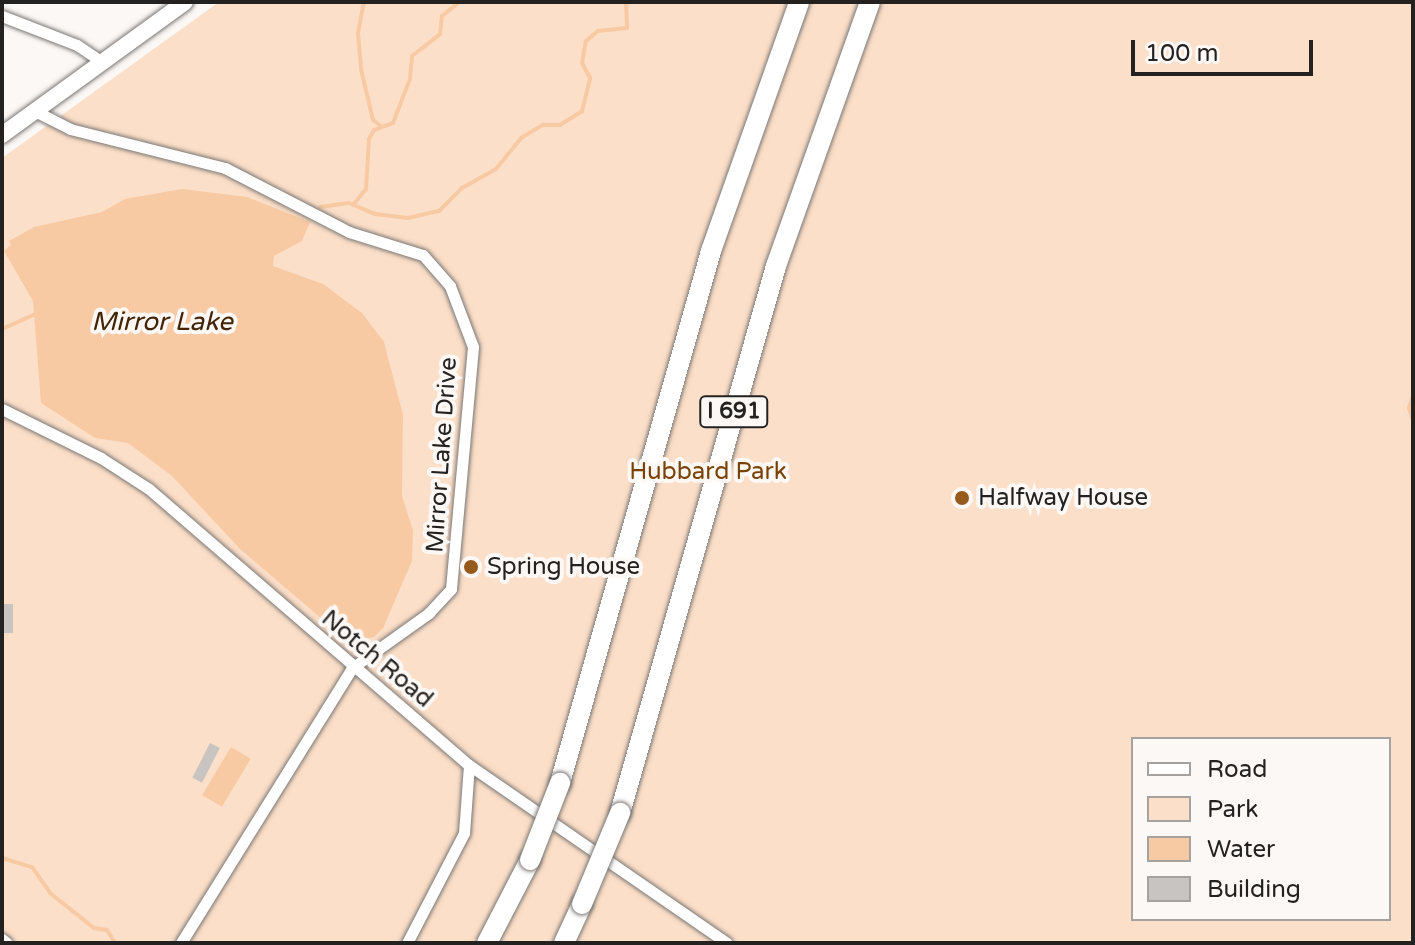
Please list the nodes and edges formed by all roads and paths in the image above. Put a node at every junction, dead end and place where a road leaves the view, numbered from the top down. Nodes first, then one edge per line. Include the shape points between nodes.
1 (185, 2) edge
2 (799, 2) edge
3 (870, 2) edge
4 (2, 16) edge
5 (102, 62) junction
6 (35, 111) junction
7 (2, 135) edge
8 (2, 409) edge
9 (352, 668) junction
10 (469, 765) junction
11 (2, 939) edge
12 (7, 943) edge
13 (181, 943) edge
14 (407, 943) edge
15 (487, 943) edge
16 (564, 943) edge
17 (727, 943) edge

1 - 5 main road
2 - 15 highway, I 691, bridge via 704,273 560,783 530,860
3 - 16 highway, I 691, bridge via 776,266 620,813
4 - 5 street via 70,42
5 - 6 main road
6 - 7 main road
6 - 9 street, Mirror Lake Drive via 70,129 199,159 250,178 341,228 423,255 450,286 469,327 473,370 457,505 455,574 442,603
8 - 9 street, Notch Road via 101,458 149,489
9 - 10 street, Notch Road
9 - 13 street, Mirror Lake Drive
10 - 14 street via 464,833
10 - 17 street, Notch Road
11 - 12 street

